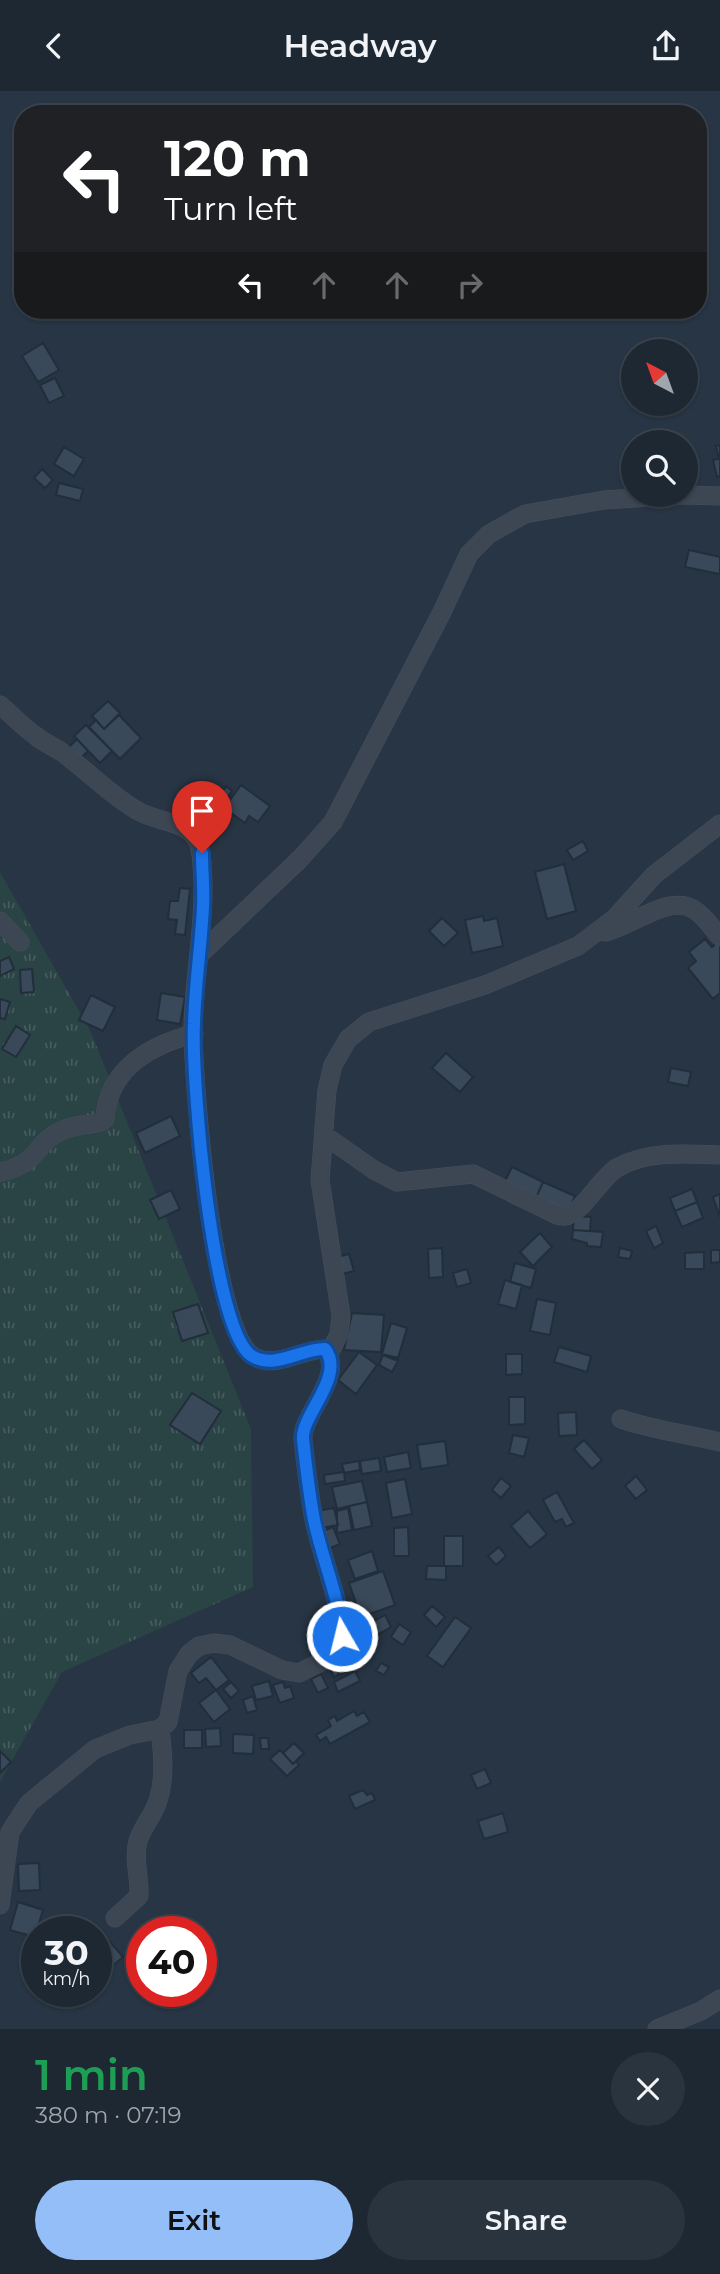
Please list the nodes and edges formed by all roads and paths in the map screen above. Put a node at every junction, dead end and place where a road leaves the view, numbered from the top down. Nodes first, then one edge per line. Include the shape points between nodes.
1 (698, 495) edge
2 (720, 496) edge
3 (621, 499) edge
4 (0, 705) edge
5 (720, 824) edge
6 (0, 921) edge
7 (595, 933) junction
8 (720, 937) edge
9 (20, 942) dead end
10 (199, 955) junction
11 (194, 1034) junction
12 (324, 1135) junction
13 (720, 1155) edge
14 (1, 1172) edge
15 (329, 1354) junction
16 (621, 1419) dead end
17 (720, 1442) edge
18 (160, 1729) junction
19 (0, 1905) edge
20 (115, 1918) dead end
21 (720, 2000) edge
22 (657, 2029) edge

1 - 2 street
3 - 10 street via 525,514 489,534 469,554 333,822
4 - 10 street via 117,799 145,815 184,827 196,838 202,853
5 - 7 street via 654,876
6 - 9 street
7 - 8 street via 663,907 683,905 699,913
7 - 12 street via 578,946 485,985 369,1021 348,1039 333,1065
10 - 11 street
11 - 14 street via 160,1045 136,1060 110,1092 105,1119 61,1130 26,1164
11 - 15 street via 213,1251 231,1318 243,1346 262,1360 283,1360 315,1349
12 - 13 street via 397,1182 472,1174 565,1217 614,1169 625,1164 653,1156
12 - 15 street via 320,1180 341,1316 339,1334
15 - 18 street via 324,1390 303,1434 314,1520 342,1636 319,1663 299,1673 282,1670 230,1644 199,1646 178,1671 168,1722
16 - 17 street
18 - 19 street via 95,1749 29,1803 10,1832
18 - 20 street via 160,1793 138,1840 139,1896
21 - 22 street

